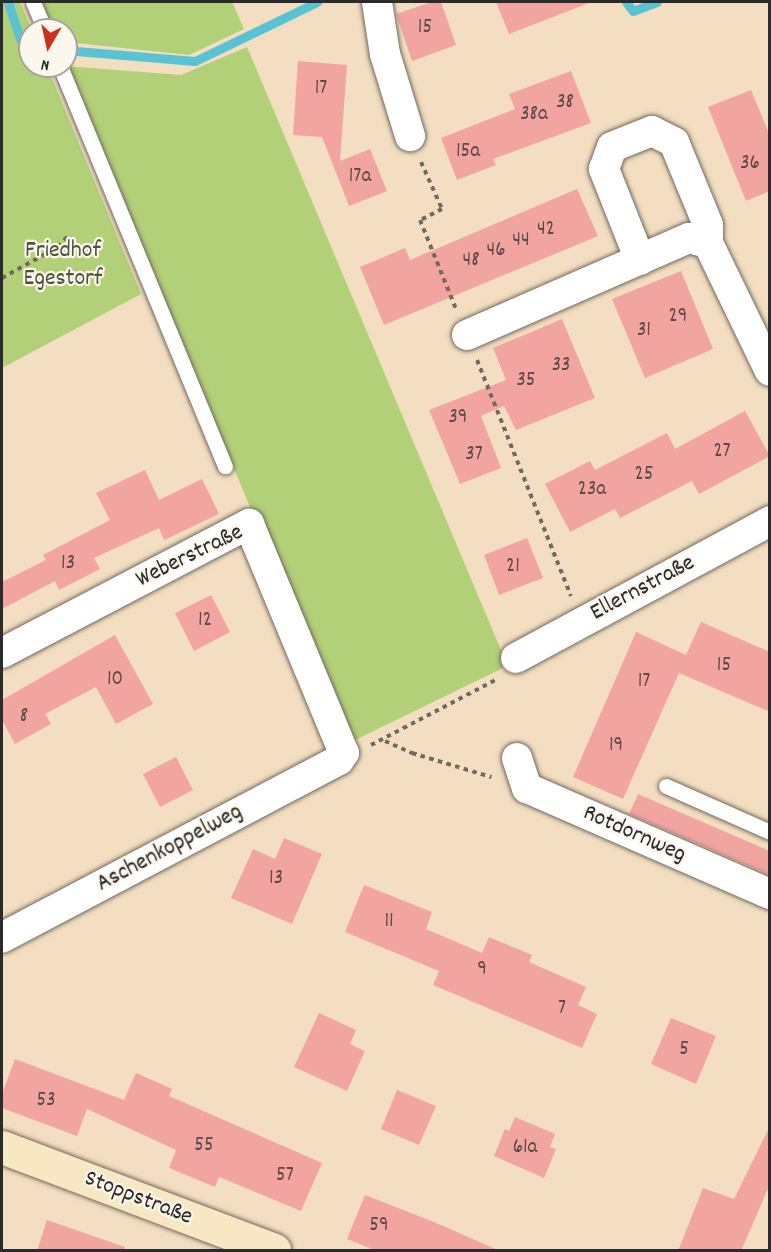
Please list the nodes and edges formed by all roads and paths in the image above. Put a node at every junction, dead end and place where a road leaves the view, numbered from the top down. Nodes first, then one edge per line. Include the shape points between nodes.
1 (33, 2) edge
2 (377, 2) edge
3 (40, 18) edge
4 (65, 78) edge
5 (410, 136) joint
6 (68, 236) dead end
7 (708, 243) junction
8 (639, 260) junction
9 (2, 278) edge
10 (467, 336) junction
11 (770, 371) edge
12 (225, 466) dead end
13 (770, 521) edge
14 (581, 622) junction
15 (2, 653) edge
16 (516, 658) joint
17 (384, 740) junction
18 (342, 757) junction
19 (517, 758) dead end
20 (666, 786) dead end
21 (527, 788) junction
22 (770, 832) edge
23 (770, 894) edge
24 (2, 938) edge
25 (2, 1147) edge
26 (274, 1251) edge

1 - 3 lane
2 - 5 street via 385,54
4 - 12 lane
5 - 10 path via 442,209 420,220
6 - 9 path via 58,247
7 - 8 street via 689,238
7 - 8 street via 708,225 674,142 652,131 612,147 603,169
7 - 11 street
8 - 10 street
10 - 14 path
13 - 14 street, Ellernstraße
14 - 16 street, Ellernstraße
15 - 18 street, Weberstraße via 249,524
16 - 17 path via 502,675
17 - 18 path
17 - 21 path via 412,753
18 - 24 street, Aschenkoppelweg
19 - 21 street
20 - 22 lane
21 - 23 street, Rotdornweg
25 - 26 main road, Stoppstraße

